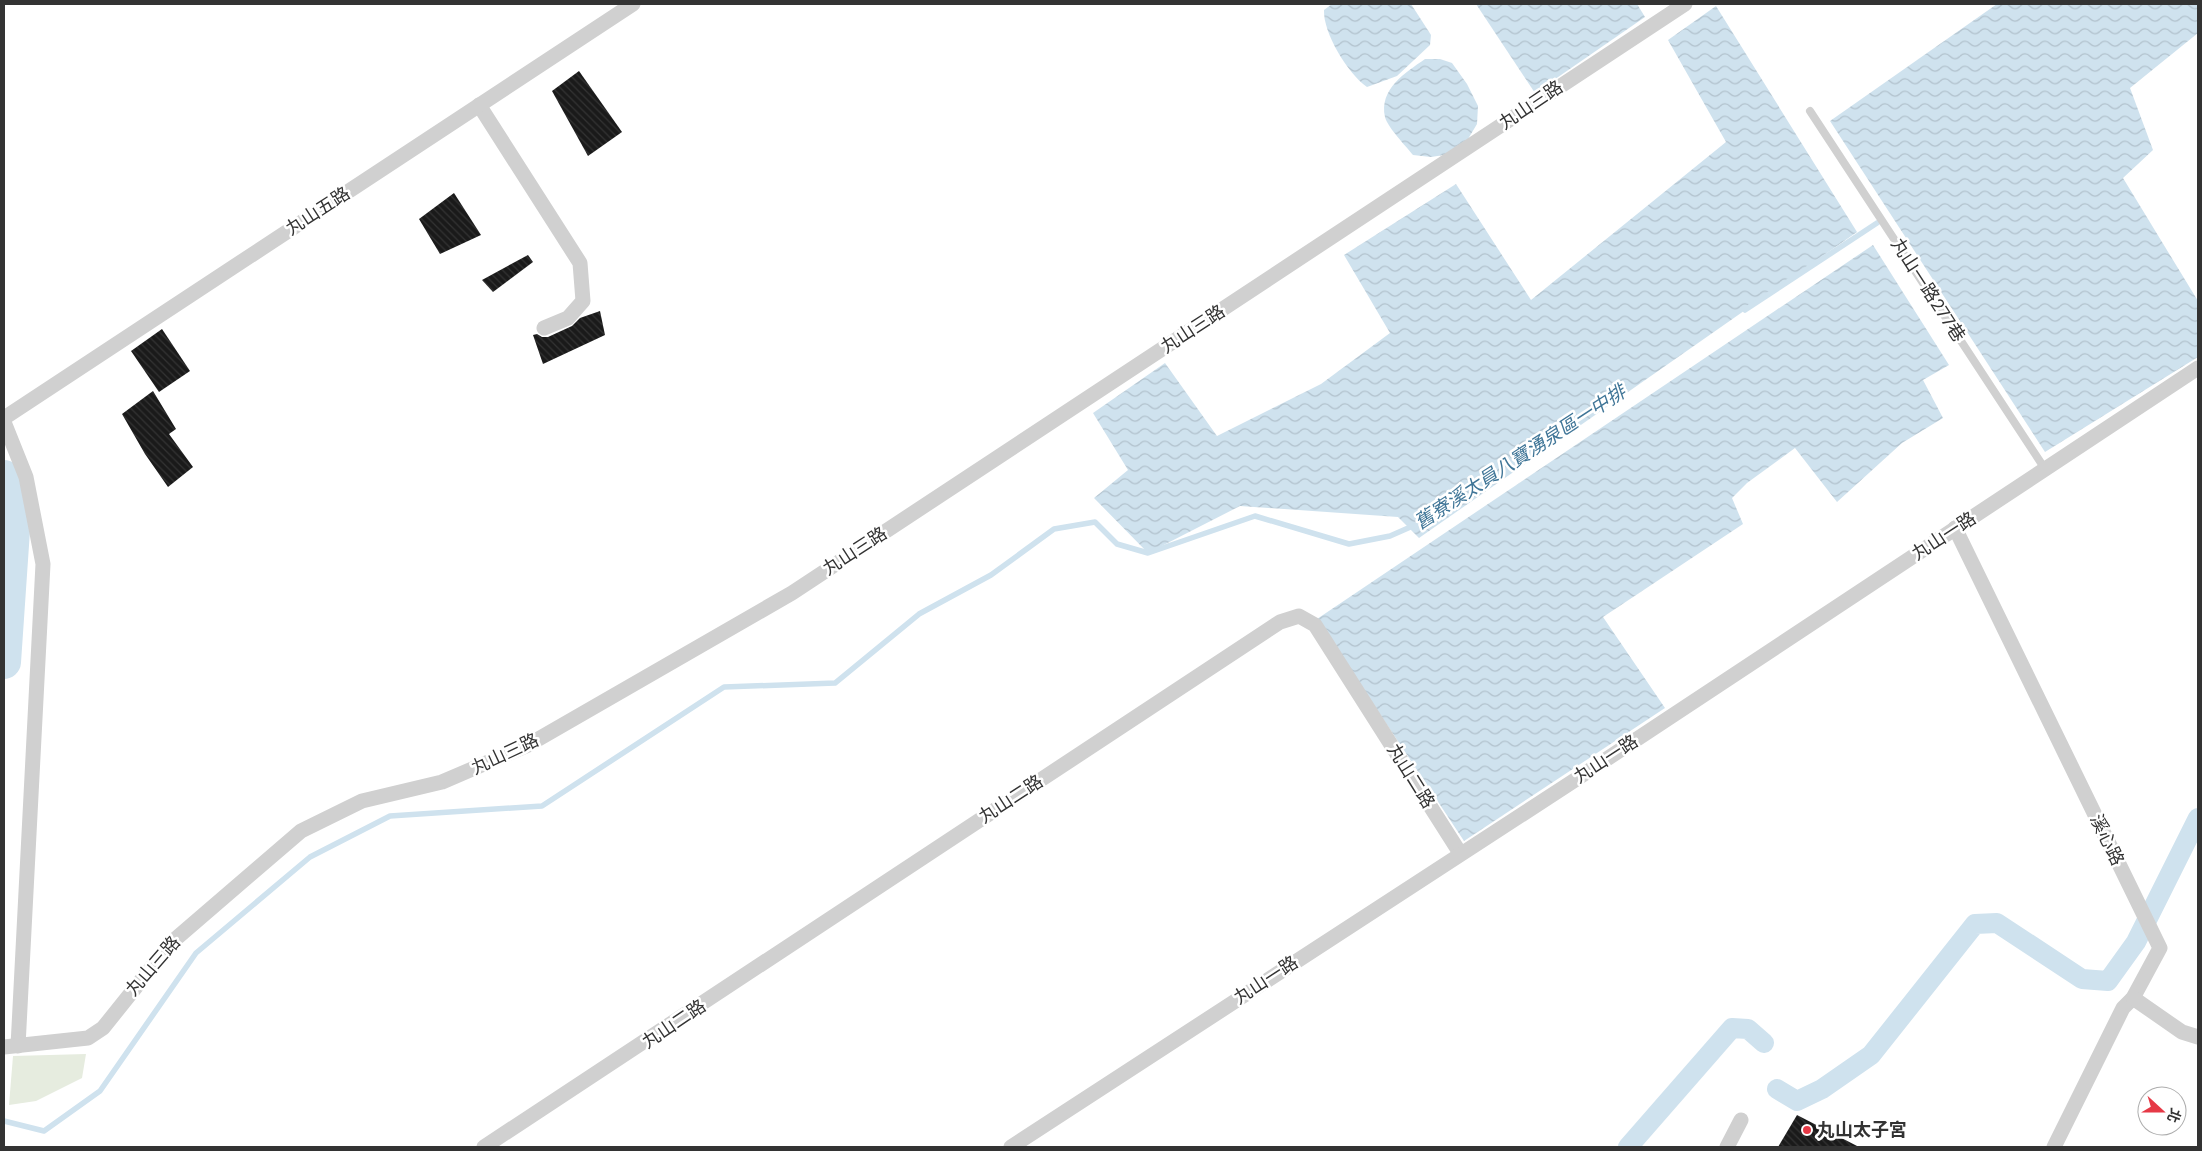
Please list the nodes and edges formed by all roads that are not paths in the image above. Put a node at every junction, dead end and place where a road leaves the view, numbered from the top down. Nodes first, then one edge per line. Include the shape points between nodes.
1 (633, 4) edge
2 (1684, 4) edge
3 (479, 105) junction
4 (1810, 111) dead end
5 (544, 328) dead end
6 (2198, 368) edge
7 (4, 418) edge
8 (4, 422) edge
9 (2045, 469) junction
10 (1955, 528) junction
11 (1460, 853) junction
12 (2133, 998) junction
13 (2198, 1037) edge
14 (11, 1046) edge
15 (1740, 1120) dead end
16 (484, 1147) edge
17 (1011, 1147) edge
18 (1727, 1147) edge
19 (2054, 1147) edge

1 - 3 street, 丸山五路
2 - 14 street, 丸山三路 via 792,593 528,745 442,782 362,801 301,831 172,942 103,1028 88,1038
3 - 5 street via 580,263 583,301 568,318
3 - 7 street, 丸山五路
4 - 9 lane, 丸山一路277巷
6 - 9 street, 丸山一路
8 - 14 street via 26,477 43,564
9 - 10 street, 丸山一路
10 - 11 street, 丸山一路 via 1576,780
10 - 12 street, 溪心路 via 2160,948
11 - 16 street, 丸山二路 via 1315,625 1299,616 1280,622
11 - 17 street, 丸山一路
12 - 13 street via 2182,1032
12 - 19 street, 溪心路 via 2123,1008
15 - 18 street

